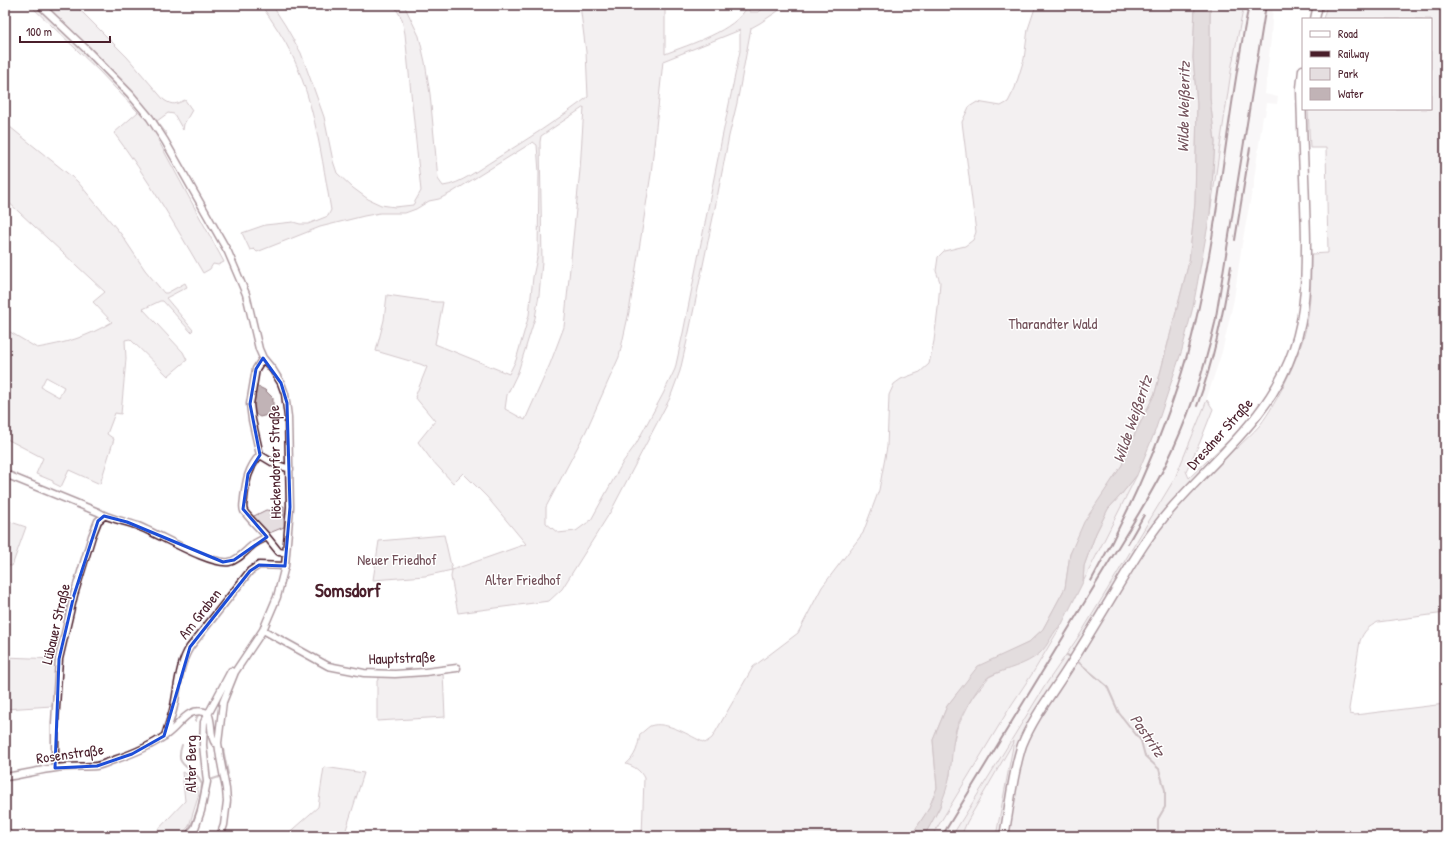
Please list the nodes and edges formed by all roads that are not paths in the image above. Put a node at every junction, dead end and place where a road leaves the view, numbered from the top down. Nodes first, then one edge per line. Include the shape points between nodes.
1 (40, 5) edge
2 (1318, 5) edge
3 (1315, 18) edge
4 (1302, 79) edge
5 (263, 358) junction
6 (260, 454) junction
7 (290, 468) junction
8 (5, 474) edge
9 (104, 516) junction
10 (267, 537) junction
11 (286, 553) junction
12 (285, 566) junction
13 (263, 630) junction
14 (457, 668) dead end
15 (231, 671) dead end
16 (208, 714) junction
17 (164, 736) junction
18 (218, 743) junction
19 (55, 768) junction
20 (5, 776) edge
21 (188, 836) edge
22 (220, 836) edge
23 (1004, 836) edge

1 - 5 street, Höckendorfer Straße via 130,94 165,141 238,273
2 - 3 main road
4 - 23 main road, Dresdner Straße via 1305,274 1302,319 1294,349 1279,383 1258,414 1150,536 1070,666 1034,719 1015,768
5 - 6 street via 256,369 250,404
5 - 7 street, Höckendorfer Straße via 286,394
6 - 7 street via 275,464
6 - 10 street via 248,474 243,509
7 - 11 street, Höckendorfer Straße
8 - 9 street
9 - 10 street via 140,527 210,559 223,562 234,560
9 - 19 street, Lübauer Straße via 98,521 92,536 58,659 54,723
10 - 11 street via 279,552
11 - 12 street, Höckendorfer Straße
12 - 13 street, Höckendorfer Straße via 277,597
12 - 17 street, Am Graben via 259,565 250,571 190,647 178,680 173,712
13 - 14 street, Hauptstraße via 328,666 364,674
13 - 18 street, Höckendorfer Straße via 230,684 224,702
15 - 16 street, Alter Berg
16 - 17 street, Rosenstraße via 203,711 188,713
16 - 18 street via 213,740
16 - 21 street, Alter Berg via 204,722 203,737 207,782 201,811 195,828
17 - 19 street, Rosenstraße via 132,754 97,766
18 - 22 street, Höckendorfer Straße via 226,789 224,824
19 - 20 street, Rosenstraße

